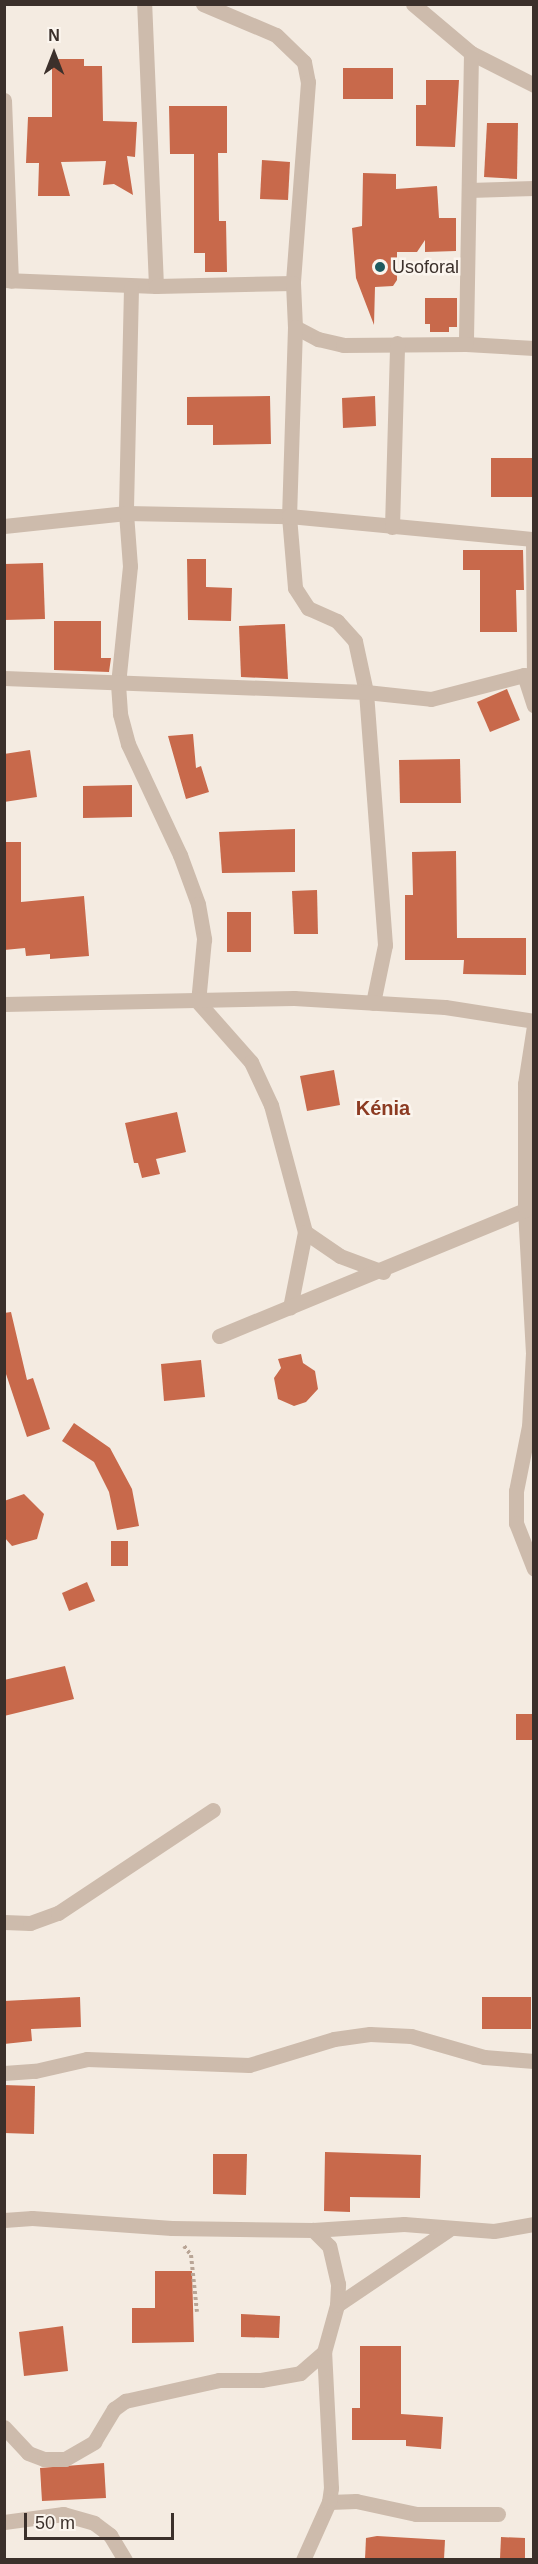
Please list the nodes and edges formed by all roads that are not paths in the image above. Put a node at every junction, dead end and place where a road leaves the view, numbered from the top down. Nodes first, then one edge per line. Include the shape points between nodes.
1 (144, 4) edge
2 (203, 4) edge
3 (413, 4) edge
4 (471, 53) junction
5 (534, 85) edge
6 (4, 100) edge
7 (534, 188) edge
8 (469, 190) junction
9 (8, 281) edge
10 (293, 283) junction
11 (156, 286) junction
12 (131, 288) junction
13 (295, 327) junction
14 (397, 343) junction
15 (466, 344) junction
16 (534, 348) edge
17 (126, 513) junction
18 (289, 516) junction
19 (4, 526) edge
20 (392, 527) junction
21 (533, 539) edge
22 (534, 674) edge
23 (4, 678) edge
24 (118, 684) junction
25 (366, 692) junction
26 (534, 705) edge
27 (198, 1002) junction
28 (372, 1003) junction
29 (4, 1004) edge
30 (534, 1021) edge
31 (534, 1026) edge
32 (525, 1210) junction
33 (305, 1232) junction
34 (383, 1272) junction
35 (290, 1308) junction
36 (219, 1336) dead end
37 (534, 1569) edge
38 (213, 1810) dead end
39 (4, 1922) edge
40 (534, 2061) edge
41 (4, 2073) edge
42 (4, 2220) edge
43 (534, 2224) edge
44 (313, 2230) junction
45 (448, 2230) junction
46 (337, 2305) junction
47 (324, 2352) junction
48 (4, 2427) edge
49 (329, 2502) junction
50 (498, 2514) dead end
51 (4, 2522) edge
52 (125, 2559) edge
53 (303, 2559) edge

1 - 11 street
2 - 10 street via 276,35 304,62 308,82
3 - 4 street
4 - 5 street
4 - 8 street
6 - 9 street
7 - 8 street
8 - 15 street
9 - 12 street
10 - 11 street
10 - 13 street
11 - 12 street
12 - 17 street
13 - 14 street via 343,345
13 - 18 street
14 - 15 street
14 - 20 street
15 - 16 street
17 - 18 street
17 - 19 street
17 - 24 street via 130,566
18 - 20 street
18 - 25 street via 298,598 308,608 337,621 355,641
20 - 21 street
21 - 22 street
23 - 24 street
24 - 25 street
24 - 27 street via 128,744 180,855 198,904 204,939
25 - 26 street via 431,699 524,675
25 - 28 street via 385,945
27 - 28 street via 294,998
27 - 29 street
27 - 33 street via 234,1040 264,1084
28 - 30 street via 445,1007
31 - 32 street via 525,1084
32 - 34 street
32 - 37 street via 532,1353 529,1426 516,1491 516,1523
33 - 34 street via 340,1256
33 - 35 street
34 - 35 street
35 - 36 street
38 - 39 street via 58,1913 30,1923
40 - 41 street via 484,2057 411,2036 370,2034 334,2039 249,2065 87,2059 35,2071
42 - 44 street
43 - 45 street via 494,2231
44 - 45 street via 404,2224
44 - 46 street via 329,2246 337,2266
45 - 46 street
46 - 47 street
47 - 48 street via 300,2373 284,2377 219,2380 125,2401 114,2409 94,2442 65,2458 44,2459 28,2453
47 - 49 street
49 - 50 street via 356,2500 416,2514
49 - 53 street
51 - 52 street via 63,2514 94,2523 110,2535

